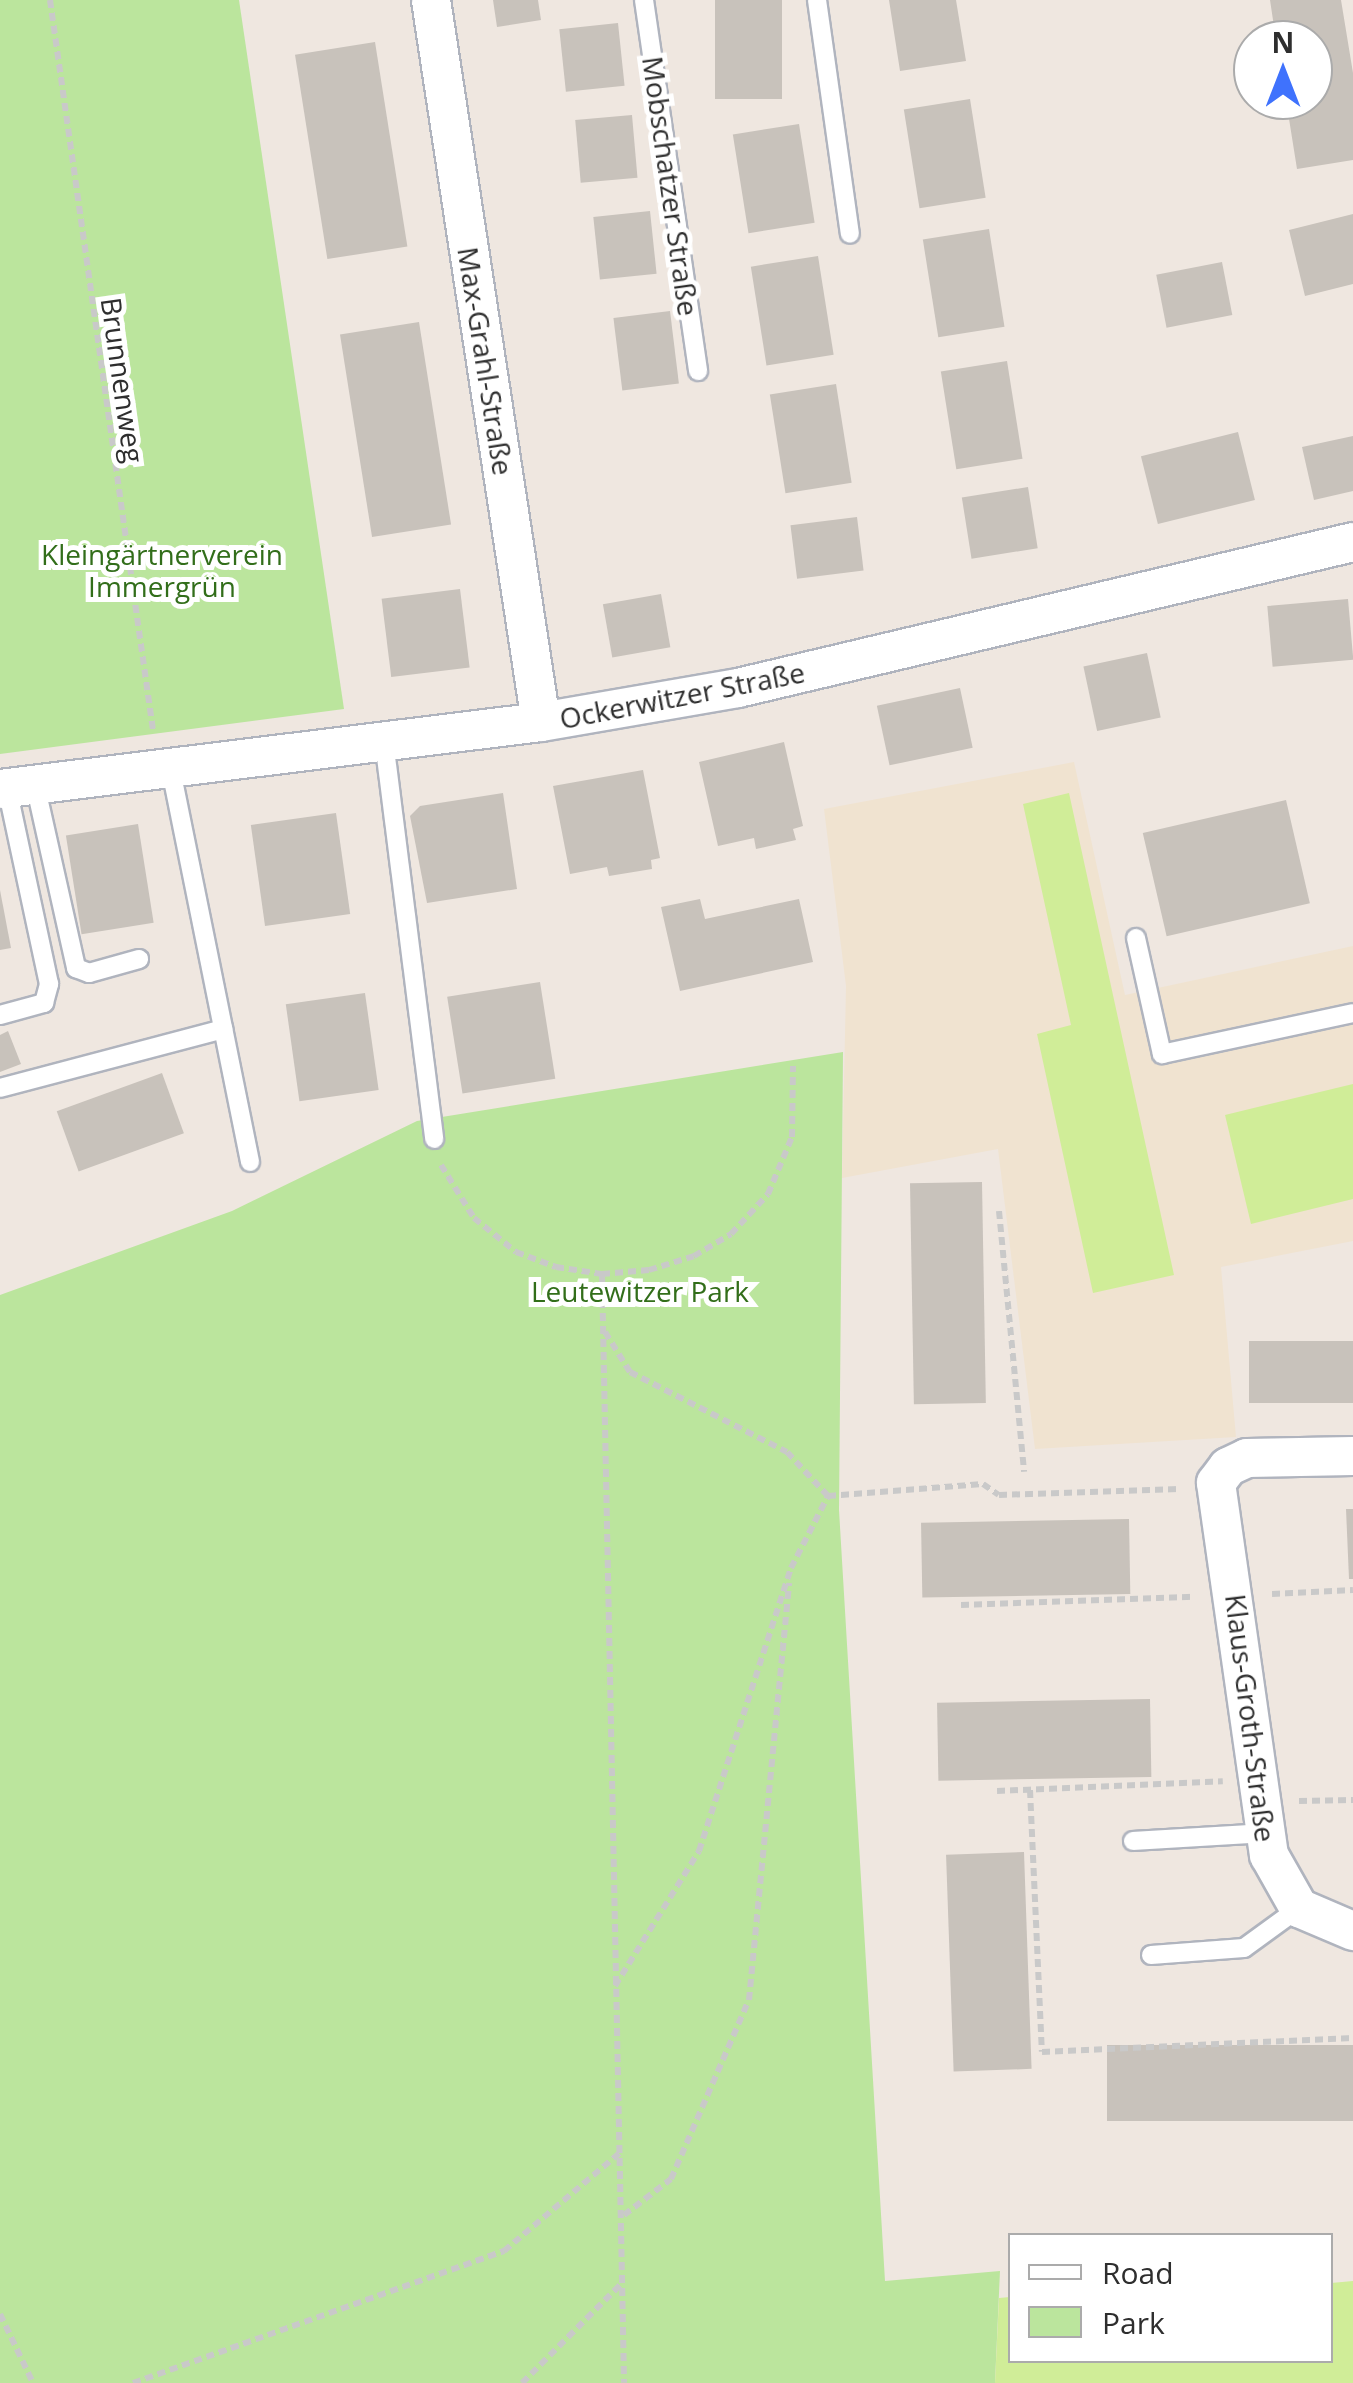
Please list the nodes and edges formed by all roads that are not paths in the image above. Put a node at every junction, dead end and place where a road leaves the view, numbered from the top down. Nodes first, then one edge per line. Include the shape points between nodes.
1 (431, 0) edge
2 (644, 0) edge
3 (817, 0) edge
4 (850, 234) dead end
5 (698, 371) dead end
6 (1353, 542) edge
7 (541, 722) junction
8 (384, 741) junction
9 (164, 765) junction
10 (14, 787) edge
11 (1136, 938) dead end
12 (139, 960) dead end
13 (1353, 1013) edge
14 (0, 1015) edge
15 (223, 1029) junction
16 (0, 1088) edge
17 (434, 1140) road end
18 (250, 1162) dead end
19 (1353, 1456) edge
20 (1262, 1805) junction
21 (1133, 1841) dead end
22 (1299, 1908) junction
23 (1353, 1931) edge
24 (1151, 1954) dead end

1 - 7 street, Max-Grahl-Straße
2 - 5 lane, Mobschatzer Straße
3 - 4 lane
6 - 7 street, Ockerwitzer Straße via 738,688
7 - 8 street, Ockerwitzer Straße
8 - 9 street, Ockerwitzer Straße
8 - 17 lane
9 - 10 street, Ockerwitzer Straße
9 - 15 lane
10 - 12 lane via 76,968 88,973
10 - 14 lane via 49,996
11 - 13 lane via 1162,1054
15 - 16 lane
15 - 18 lane
19 - 20 street, Klaus-Groth-Straße via 1247,1458 1216,1483
20 - 21 lane
20 - 22 street, Klaus-Groth-Straße via 1269,1855
22 - 23 street
22 - 24 lane via 1244,1948

